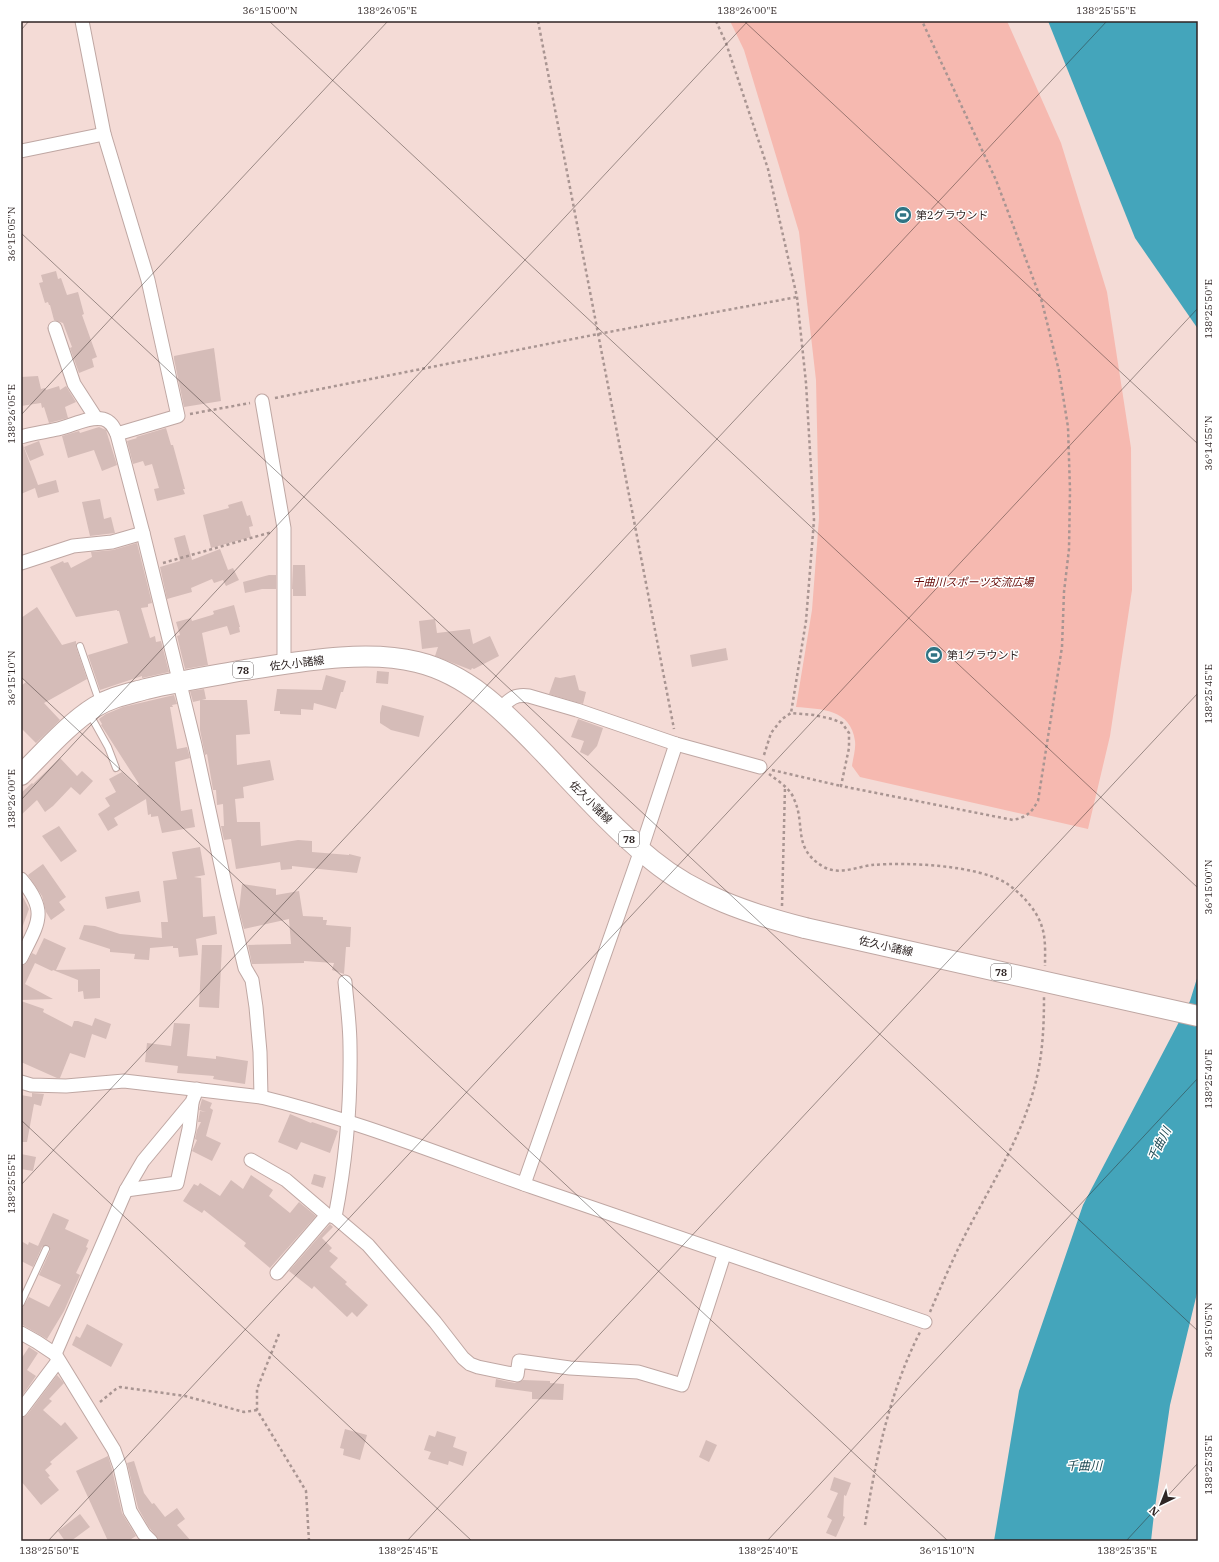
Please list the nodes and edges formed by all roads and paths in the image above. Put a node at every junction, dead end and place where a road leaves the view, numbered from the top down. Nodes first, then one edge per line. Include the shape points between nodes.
1 (82, 21) edge
2 (538, 21) edge
3 (716, 21) edge
4 (922, 21) edge
5 (104, 134) junction
6 (21, 151) edge
7 (797, 297) junction
8 (55, 328) dead end
9 (598, 334) junction
10 (262, 401) junction
11 (178, 416) junction
12 (96, 418) junction
13 (117, 434) junction
14 (21, 437) edge
15 (284, 528) junction
16 (143, 533) junction
17 (21, 563) edge
18 (151, 566) junction
19 (80, 646) dead end
20 (284, 664) junction
21 (179, 681) junction
22 (94, 708) junction
23 (500, 709) junction
24 (791, 713) junction
25 (676, 744) junction
26 (760, 767) junction
27 (116, 768) dead end
28 (21, 775) edge
29 (785, 786) junction
30 (841, 786) junction
31 (641, 850) junction
32 (21, 879) edge
33 (783, 923) junction
34 (21, 958) edge
35 (1045, 973) dead end
36 (345, 982) dead end
37 (1044, 996) dead end
38 (1198, 1016) edge
39 (21, 1082) edge
40 (197, 1089) junction
41 (261, 1097) junction
42 (192, 1102) junction
43 (348, 1121) junction
44 (251, 1160) dead end
45 (524, 1184) junction
46 (126, 1190) junction
47 (332, 1216) junction
48 (46, 1249) dead end
49 (724, 1255) junction
50 (277, 1273) dead end
51 (21, 1303) edge
52 (925, 1322) junction
53 (21, 1333) edge
54 (279, 1334) dead end
55 (57, 1358) junction
56 (21, 1410) edge
57 (90, 1410) junction
58 (257, 1410) junction
59 (865, 1525) dead end
60 (143, 1539) edge
61 (309, 1541) edge

1 - 5 street
2 - 9 path
3 - 7 path via 726,43 768,169
4 - 30 path via 996,180 1042,302 1059,371 1068,427 1070,490 1069,549 1062,647 1038,801 1024,818 1013,820 988,816
5 - 6 street
5 - 11 street via 148,280
7 - 9 path
7 - 24 path via 806,383 814,520 806,621
8 - 12 street via 74,384
9 - 10 path
9 - 25 path
10 - 11 path
10 - 15 street
11 - 13 street
12 - 13 street via 105,419 112,424
12 - 14 street
13 - 16 street
15 - 18 path
15 - 20 street
16 - 17 street via 112,542 73,546
16 - 18 street
18 - 21 street
19 - 22 lane
20 - 21 main road, 佐久小諸線 / 78
20 - 23 main road, 佐久小諸線 / 78 via 356,656 416,661 430,665 473,687
21 - 22 main road, 佐久小諸線 / 78 via 119,696
21 - 41 street via 245,968 252,980 260,1052
22 - 27 lane
22 - 28 main road, 佐久小諸線 / 78 via 72,725
23 - 25 street via 514,696 529,696
23 - 31 main road, 佐久小諸線 / 78
24 - 26 path via 782,719 771,733
24 - 30 path via 832,719 842,723 849,733 849,748
25 - 26 street
25 - 31 street
26 - 29 path
26 - 30 path
29 - 33 path
29 - 35 path via 794,799 806,851 823,867 833,871 904,863 964,870 1006,883 1034,910 1042,927
31 - 33 main road, 佐久小諸線 / 78 via 697,890 737,908
31 - 45 street
32 - 34 street via 32,892 38,905 38,916 35,929
33 - 38 main road, 佐久小諸線 / 78, bridge
36 - 43 street via 350,1046
37 - 52 path via 1044,1027 1038,1072 1028,1109 996,1179 961,1242
39 - 40 street via 31,1085 66,1086 124,1081
40 - 41 street
40 - 42 street
41 - 43 street
42 - 46 street via 143,1161
42 - 46 street via 177,1183
43 - 45 street
43 - 47 street via 342,1185
44 - 47 street via 286,1180
45 - 49 street
46 - 55 street
47 - 49 street via 368,1245 463,1358 478,1367 517,1375 519,1361 570,1368 638,1372 682,1385
47 - 50 street
48 - 51 lane
49 - 52 street
52 - 59 path via 908,1356 887,1418 874,1471
53 - 55 street
54 - 58 path via 256,1389
55 - 56 street
55 - 57 street
57 - 58 path via 120,1387 185,1396 244,1412
57 - 60 street via 114,1450 130,1511
58 - 61 path via 306,1491

